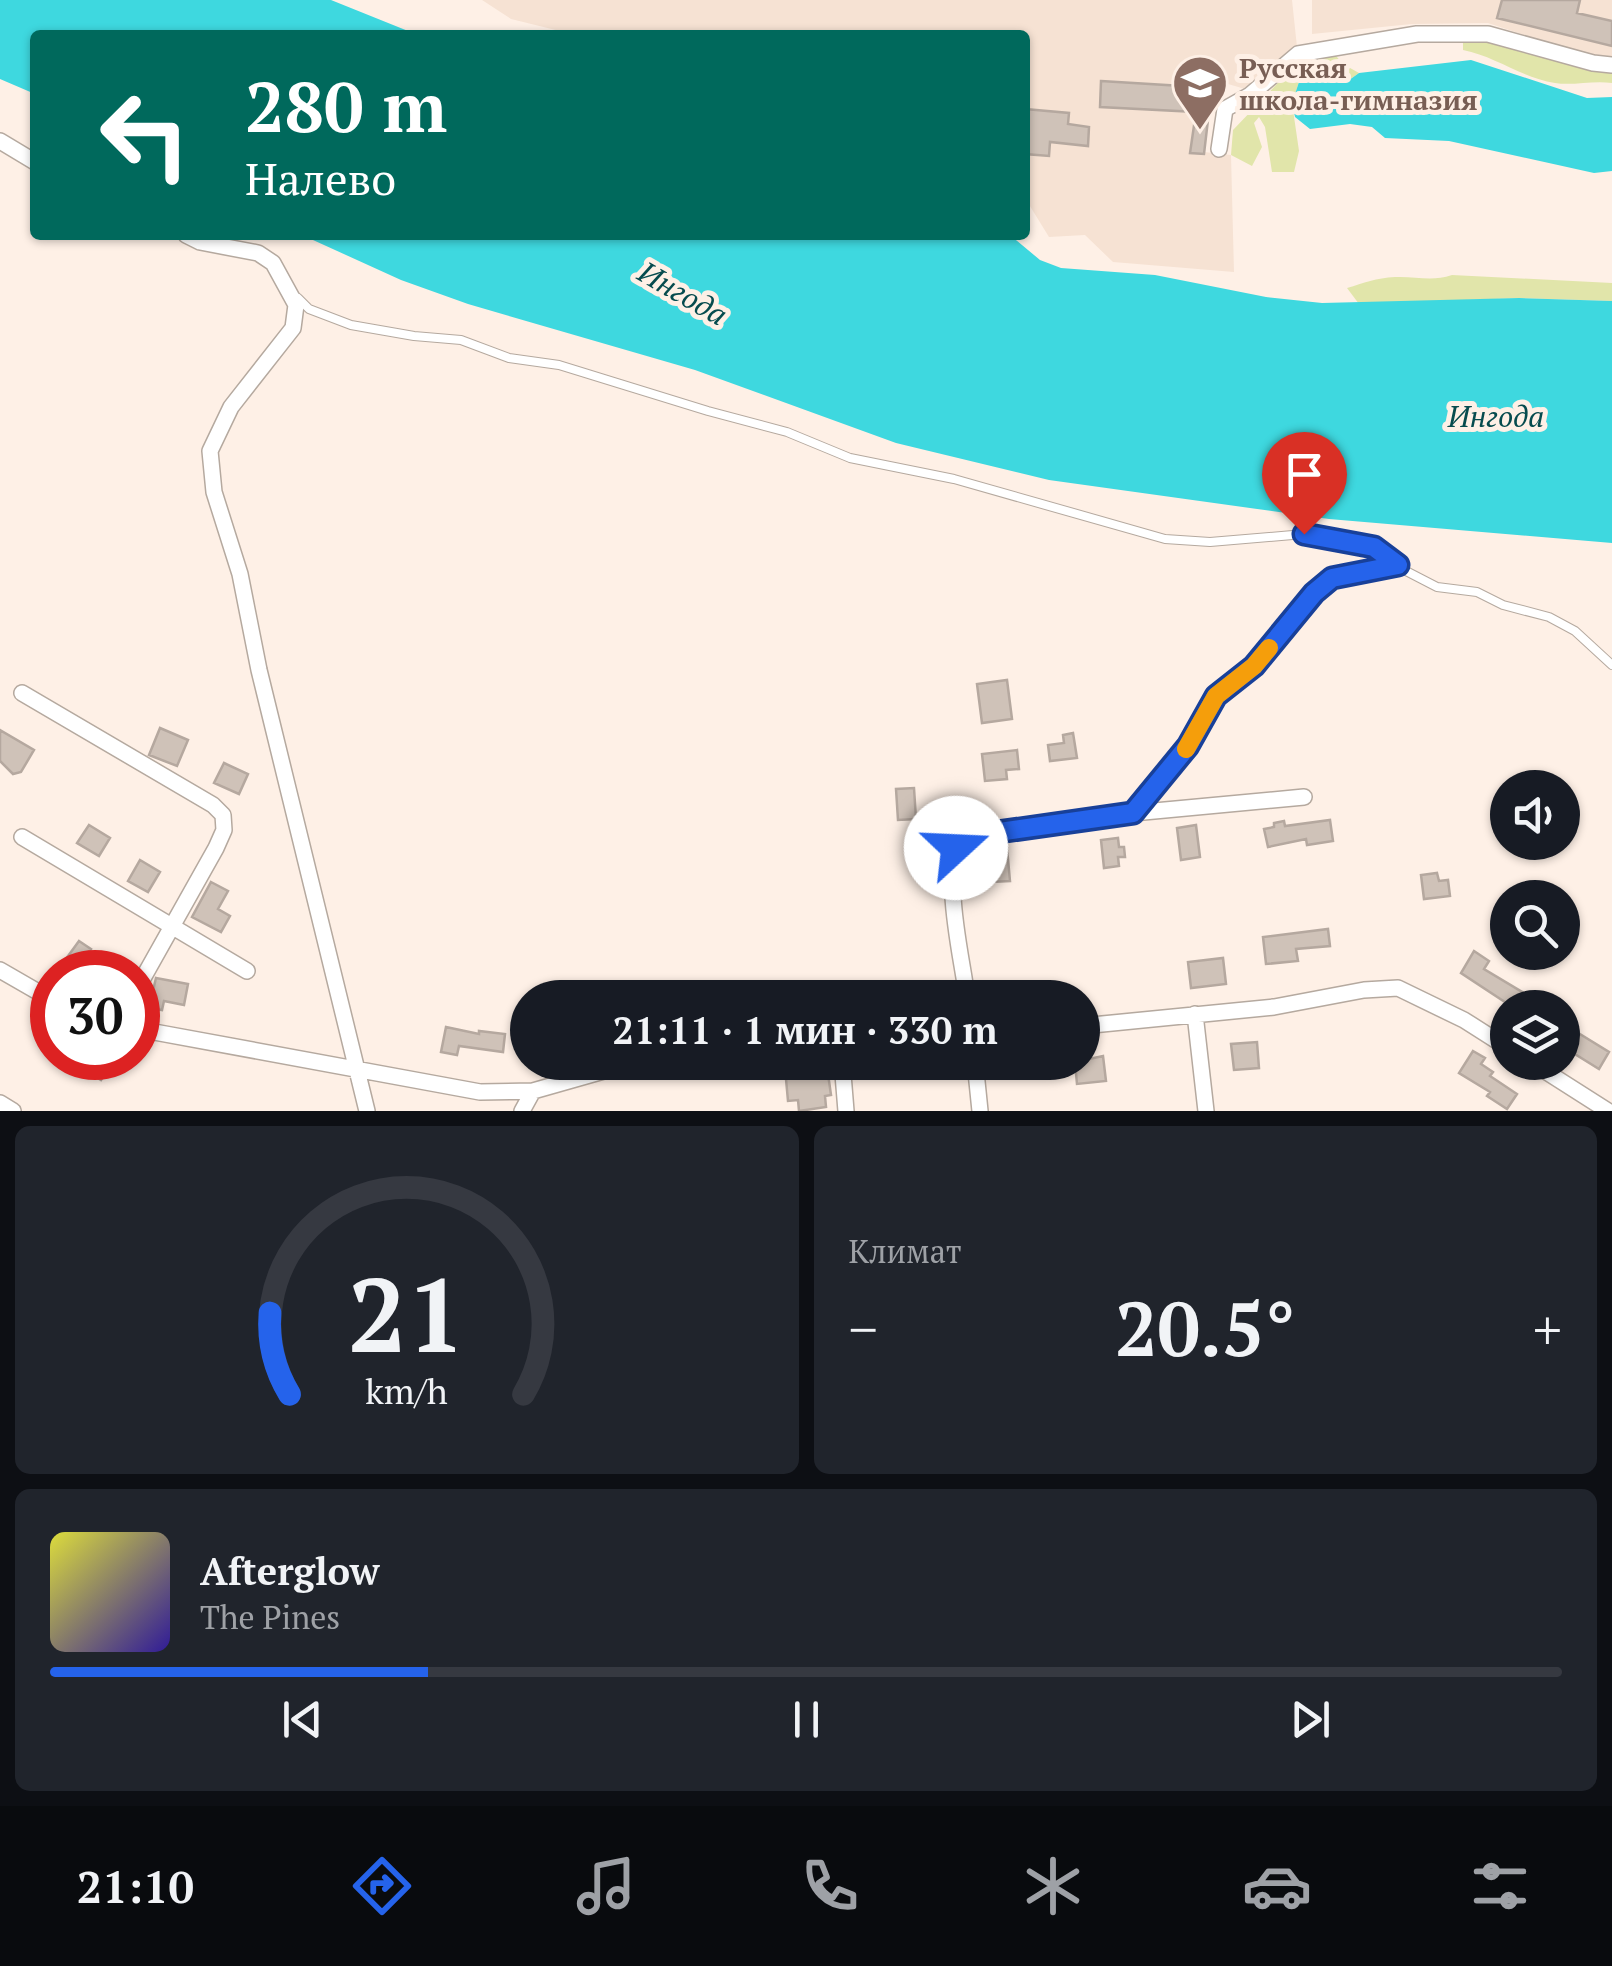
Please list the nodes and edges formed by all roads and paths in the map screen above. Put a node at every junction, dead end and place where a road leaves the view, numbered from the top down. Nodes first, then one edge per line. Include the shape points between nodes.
1 (1612, 65) edge
2 (0, 141) edge
3 (1219, 150) dead end
4 (30, 159) edge
5 (196, 240) edge
6 (288, 288) junction
7 (1398, 565) junction
8 (1612, 665) edge
9 (22, 693) dead end
10 (1304, 797) dead end
11 (1133, 813) junction
12 (22, 837) dead end
13 (170, 928) junction
14 (158, 950) edge
15 (0, 970) edge
16 (247, 971) dead end
17 (966, 980) edge
18 (30, 987) edge
19 (1195, 1014) junction
20 (1100, 1024) edge
21 (160, 1033) edge
22 (1490, 1037) edge
23 (356, 1068) junction
24 (570, 1080) edge
25 (843, 1080) edge
26 (977, 1080) edge
27 (1559, 1080) edge
28 (533, 1090) junction
29 (0, 1103) edge
30 (13, 1111) edge
31 (367, 1111) edge
32 (522, 1111) edge
33 (846, 1111) edge
34 (980, 1111) edge
35 (1206, 1111) edge
36 (1608, 1111) edge

1 - 3 street via 1488,34 1417,34 1298,54 1225,109
2 - 4 street
5 - 6 street via 258,253 274,263
6 - 7 lane via 309,309 351,325 461,340 509,358 559,364 786,432 850,458 1166,539 1304,534 1374,547
6 - 23 street via 296,305 293,328 230,407 210,450 214,492 240,574
7 - 8 lane via 1438,587 1477,592 1549,618 1575,631
7 - 11 street via 1332,578 1314,593 1254,666 1216,696 1188,746
9 - 13 street via 223,815 216,848
10 - 11 street
11 - 17 street via 963,837 952,875
12 - 13 street
13 - 14 street
13 - 16 street
15 - 18 street
19 - 20 street
19 - 22 street via 1398,988
19 - 35 street
21 - 23 street
23 - 28 street via 480,1092
23 - 31 street
24 - 28 street
25 - 33 street
26 - 34 street
27 - 36 street
28 - 32 street
29 - 30 street

